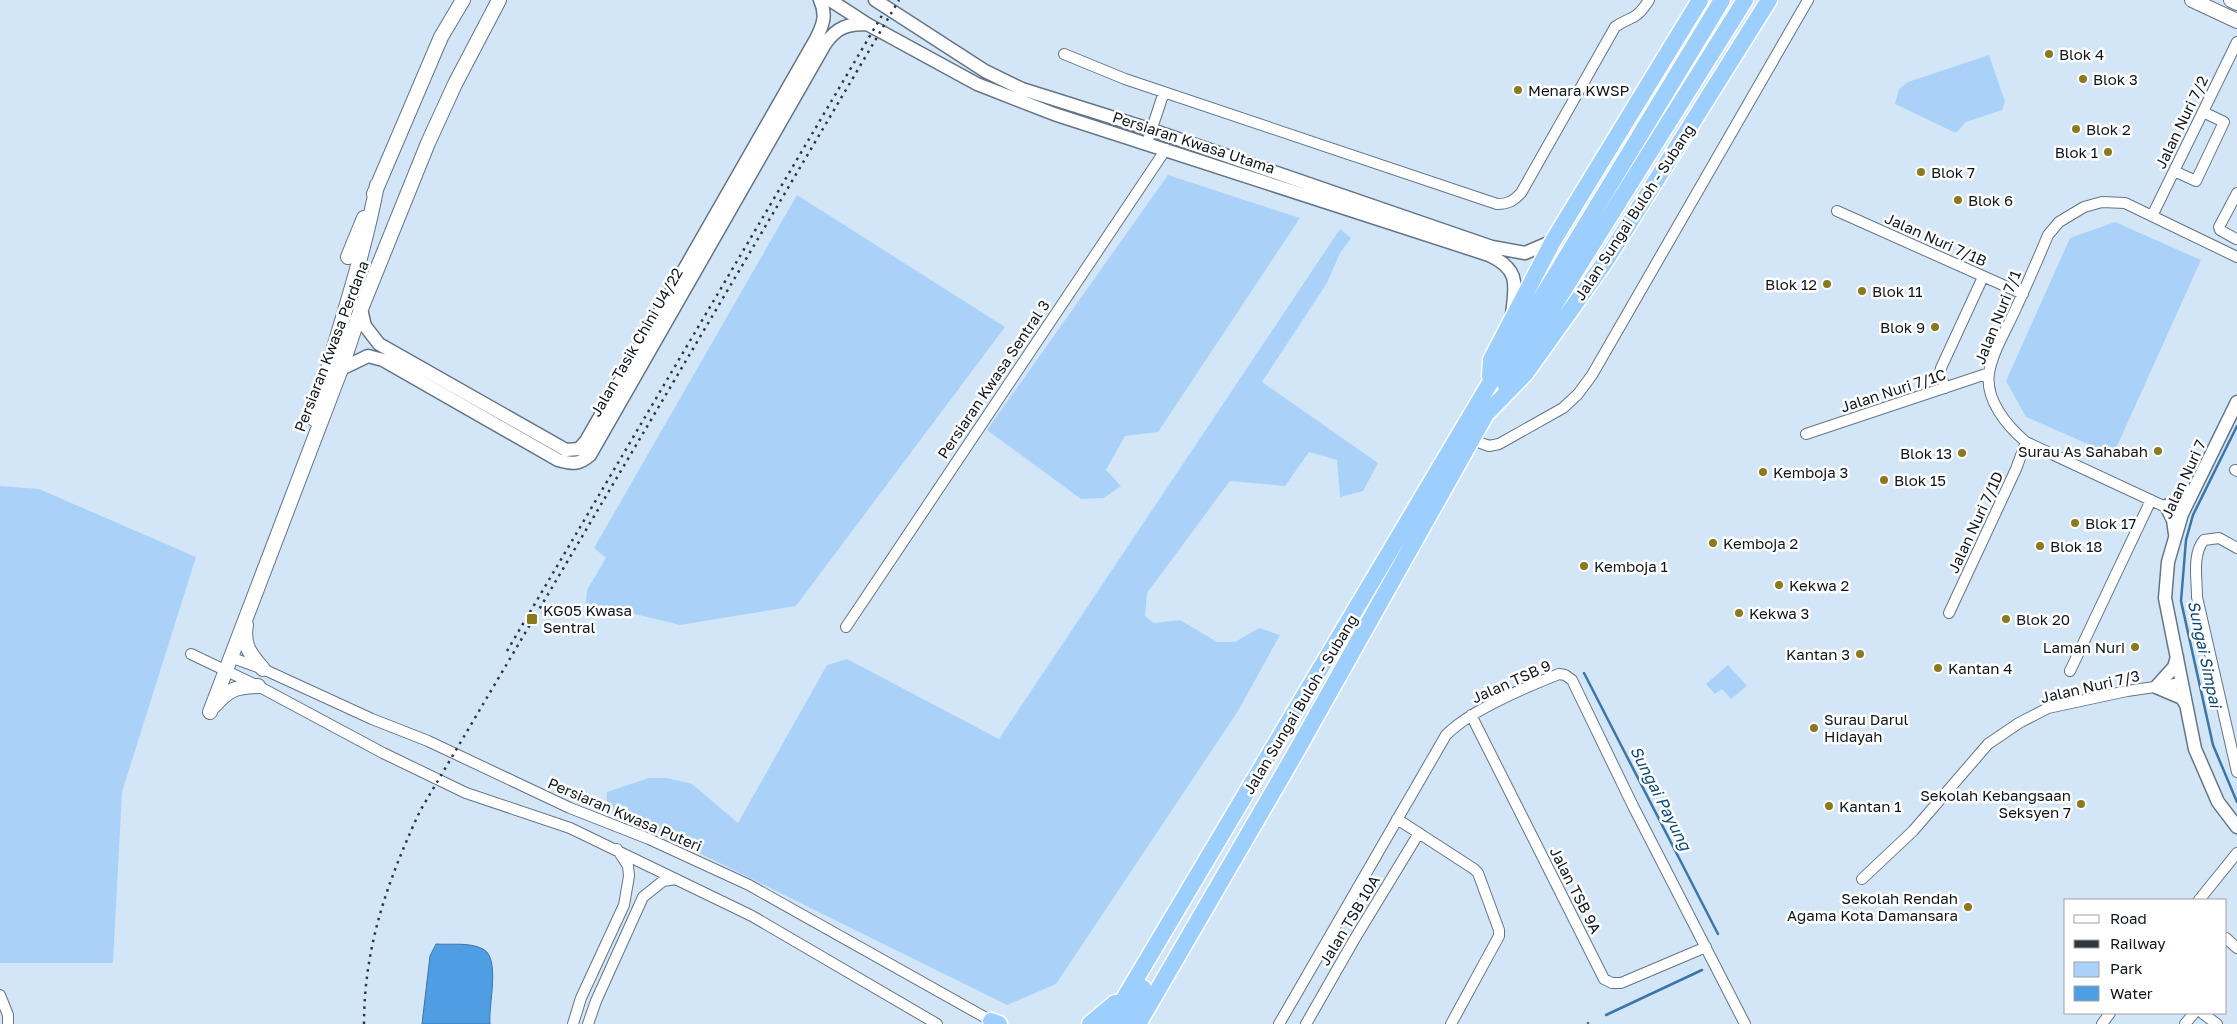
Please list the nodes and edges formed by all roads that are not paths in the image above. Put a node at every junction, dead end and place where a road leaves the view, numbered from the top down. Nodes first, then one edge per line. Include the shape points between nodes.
1 (463, 0) edge
2 (499, 0) edge
3 (820, 0) edge
4 (830, 0) edge
5 (1649, 0) edge
6 (1700, 0) edge
7 (1722, 0) edge
8 (1744, 0) edge
9 (1769, 0) edge
10 (1808, 0) edge
11 (2192, 0) edge
12 (2231, 0) edge
13 (877, 1) edge
14 (2237, 3) edge
15 (2237, 21) edge
16 (867, 24) junction
17 (2237, 42) edge
18 (1064, 54) dead end
19 (1164, 92) junction
20 (2203, 112) junction
21 (1152, 130) junction
22 (1148, 143) junction
23 (1166, 149) junction
24 (2174, 171) junction
25 (378, 186) junction
26 (2237, 194) edge
27 (1837, 210) dead end
28 (2152, 216) junction
29 (2237, 239) edge
30 (1553, 241) junction
31 (2233, 255) edge
32 (348, 256) dead end
33 (1984, 276) junction
34 (2023, 294) junction
35 (361, 309) junction
36 (1511, 320) junction
37 (1522, 343) junction
38 (341, 369) junction
39 (1989, 373) junction
40 (1490, 383) junction
41 (1945, 388) junction
42 (2237, 402) edge
43 (1486, 414) junction
44 (2233, 414) edge
45 (1806, 434) dead end
46 (1470, 439) junction
47 (2026, 442) junction
48 (578, 449) junction
49 (581, 463) junction
50 (299, 475) junction
51 (2192, 491) junction
52 (2151, 500) junction
53 (2166, 506) junction
54 (2182, 514) junction
55 (2175, 536) junction
56 (2237, 548) edge
57 (253, 598) junction
58 (1950, 614) dead end
59 (846, 627) dead end
60 (192, 654) dead end
61 (2177, 657) junction
62 (228, 663) junction
63 (264, 669) junction
64 (2070, 671) dead end
65 (2182, 683) junction
66 (258, 686) junction
67 (1332, 686) junction
68 (2156, 687) junction
69 (2186, 705) junction
70 (1471, 715) junction
71 (2237, 772) edge
72 (1397, 819) junction
73 (2237, 827) edge
74 (1419, 833) junction
75 (617, 849) junction
76 (2236, 858) edge
77 (676, 879) junction
78 (1862, 879) dead end
79 (2200, 899) edge
80 (1198, 919) junction
81 (2227, 939) edge
82 (1706, 947) junction
83 (2237, 948) edge
84 (1134, 982) junction
85 (0, 995) edge
86 (2193, 1014) edge
87 (2203, 1014) edge
88 (996, 1023) edge
89 (8, 1024) edge
90 (573, 1024) edge
91 (588, 1024) edge
92 (937, 1024) edge
93 (1090, 1024) edge
94 (1109, 1024) edge
95 (1123, 1024) edge
96 (1138, 1024) edge
97 (1150, 1024) edge
98 (1279, 1024) edge
99 (1306, 1024) edge
100 (1451, 1024) edge
101 (1745, 1024) edge
102 (2185, 1024) edge
103 (2216, 1024) edge

1 - 25 main road, Persiaran Kwasa Perdana via 441,38
2 - 35 main road, Persiaran Kwasa Perdana via 428,143
3 - 48 street, Jalan Tasik Chini U4/22 via 824,19 816,40 586,441
4 - 16 street, Persiaran Kwasa Utama
5 - 19 street via 1641,13 1615,28 1521,193 1506,204
6 - 30 highway, Jalan Sungai Buloh - Subang
7 - 37 highway, Jalan Sungai Buloh - Subang
8 - 37 highway, Jalan Sungai Buloh - Subang
9 - 43 highway, Jalan Sungai Buloh - Subang via 1605,262 1525,374
10 - 46 street via 1592,375 1578,394 1563,408 1500,444 1489,446
11 - 15 main road
12 - 14 main road
13 - 21 street, Persiaran Kwasa Utama via 985,71 1022,89
16 - 22 street, Persiaran Kwasa Utama via 977,84 1054,114
16 - 49 street, Jalan Tasik Chini U4/22 via 850,24 832,34 590,455
17 - 20 street, Jalan Nuri 7/2
18 - 19 street
19 - 21 street
20 - 24 street, Jalan Nuri 7/2
20 - 24 street via 2224,122 2196,181
21 - 22 street
21 - 30 street, Persiaran Kwasa Utama via 1499,249 1525,253
22 - 23 street, Persiaran Kwasa Utama
23 - 36 street, Persiaran Kwasa Utama via 1500,260 1508,267 1515,283
23 - 59 street, Persiaran Kwasa Sentral 3
24 - 28 street, Jalan Nuri 7/2
25 - 32 main road, Persiaran Kwasa Perdana
25 - 50 main road
26 - 29 street via 2219,227
27 - 33 street, Jalan Nuri 7/1B
28 - 31 street, Jalan Nuri 7/1
28 - 34 street, Jalan Nuri 7/1 via 2125,203 2102,202 2060,221 2048,235
29 - 31 street
30 - 36 highway, Jalan Sungai Buloh - Subang
33 - 34 street, Jalan Nuri 7/1B
33 - 41 street via 1941,368
34 - 39 street, Jalan Nuri 7/1
35 - 38 main road, Persiaran Kwasa Perdana
35 - 48 street via 364,326 379,344 566,450
36 - 40 highway, Jalan Sungai Buloh - Subang via 1491,360
37 - 40 highway, Jalan Sungai Buloh - Subang
37 - 43 highway, Jalan Sungai Buloh - Subang
38 - 49 street via 368,356 383,360 558,460
38 - 50 main road, Persiaran Kwasa Perdana
39 - 41 street, Jalan Nuri 7/1C
39 - 47 street, Jalan Nuri 7/1 via 1998,410
40 - 84 highway, Jalan Sungai Buloh - Subang
41 - 45 street, Jalan Nuri 7/1C
42 - 44 street, Jalan Nuri 7
43 - 46 highway, Jalan Sungai Buloh - Subang
44 - 51 street, Jalan Nuri 7
46 - 67 highway, Jalan Sungai Buloh - Subang
47 - 52 street, Jalan Nuri 7/1
47 - 58 street, Jalan Nuri 7/1D
48 - 49 street
50 - 57 main road, Persiaran Kwasa Perdana
51 - 53 street via 2179,502
51 - 54 street, Jalan Nuri 7
52 - 53 street, Jalan Nuri 7/1
52 - 64 street
53 - 54 street, Jalan Nuri 7/1
53 - 55 street via 2173,520
54 - 55 street, Jalan Nuri 7
55 - 61 street, Jalan Nuri 7 via 2164,598
56 - 71 street via 2219,538 2204,540 2198,550 2196,568 2198,597
57 - 62 main road, Persiaran Kwasa Perdana
57 - 63 main road via 244,635 247,650
60 - 62 street, Persiaran Kwasa Puteri
61 - 65 street, Jalan Nuri 7
61 - 68 street via 2174,667
62 - 63 street, Persiaran Kwasa Puteri
62 - 66 street, Persiaran Kwasa Puteri
62 - 66 main road, Persiaran Kwasa Perdana via 210,712 238,686
63 - 88 street, Persiaran Kwasa Puteri via 748,885
65 - 68 street, Jalan Nuri 7/3
65 - 69 street, Jalan Nuri 7
66 - 75 street, Persiaran Kwasa Puteri via 466,793 570,828
67 - 80 highway, Jalan Sungai Buloh - Subang
67 - 95 highway via 1320,695
68 - 69 street via 2182,698
68 - 78 street, Jalan Nuri 7/3 via 2048,708 2019,723 1988,744 1913,832
69 - 73 street, Jalan Nuri 7 via 2207,780 2218,802
70 - 72 street, Jalan TSB 9 via 1446,735
70 - 82 street, Jalan TSB 9A via 1604,979 1621,983
70 - 82 street, Jalan TSB 9 via 1559,674 1572,680
72 - 74 street
72 - 98 street, Jalan TSB 9
74 - 99 street, Jalan TSB 10A
74 - 100 street via 1478,873 1500,930
75 - 77 street, Persiaran Kwasa Puteri
75 - 90 street via 628,866 624,905 581,998
76 - 79 street
77 - 91 street via 663,881 643,897
77 - 92 street, Persiaran Kwasa Puteri via 752,916
80 - 96 highway, Jalan Sungai Buloh - Subang
80 - 97 highway via 1197,935
81 - 83 street
82 - 101 street, Jalan TSB 9
84 - 93 highway
84 - 94 highway, Jalan Sungai Buloh - Subang
85 - 89 street via 8,1014
86 - 102 street
87 - 103 street

